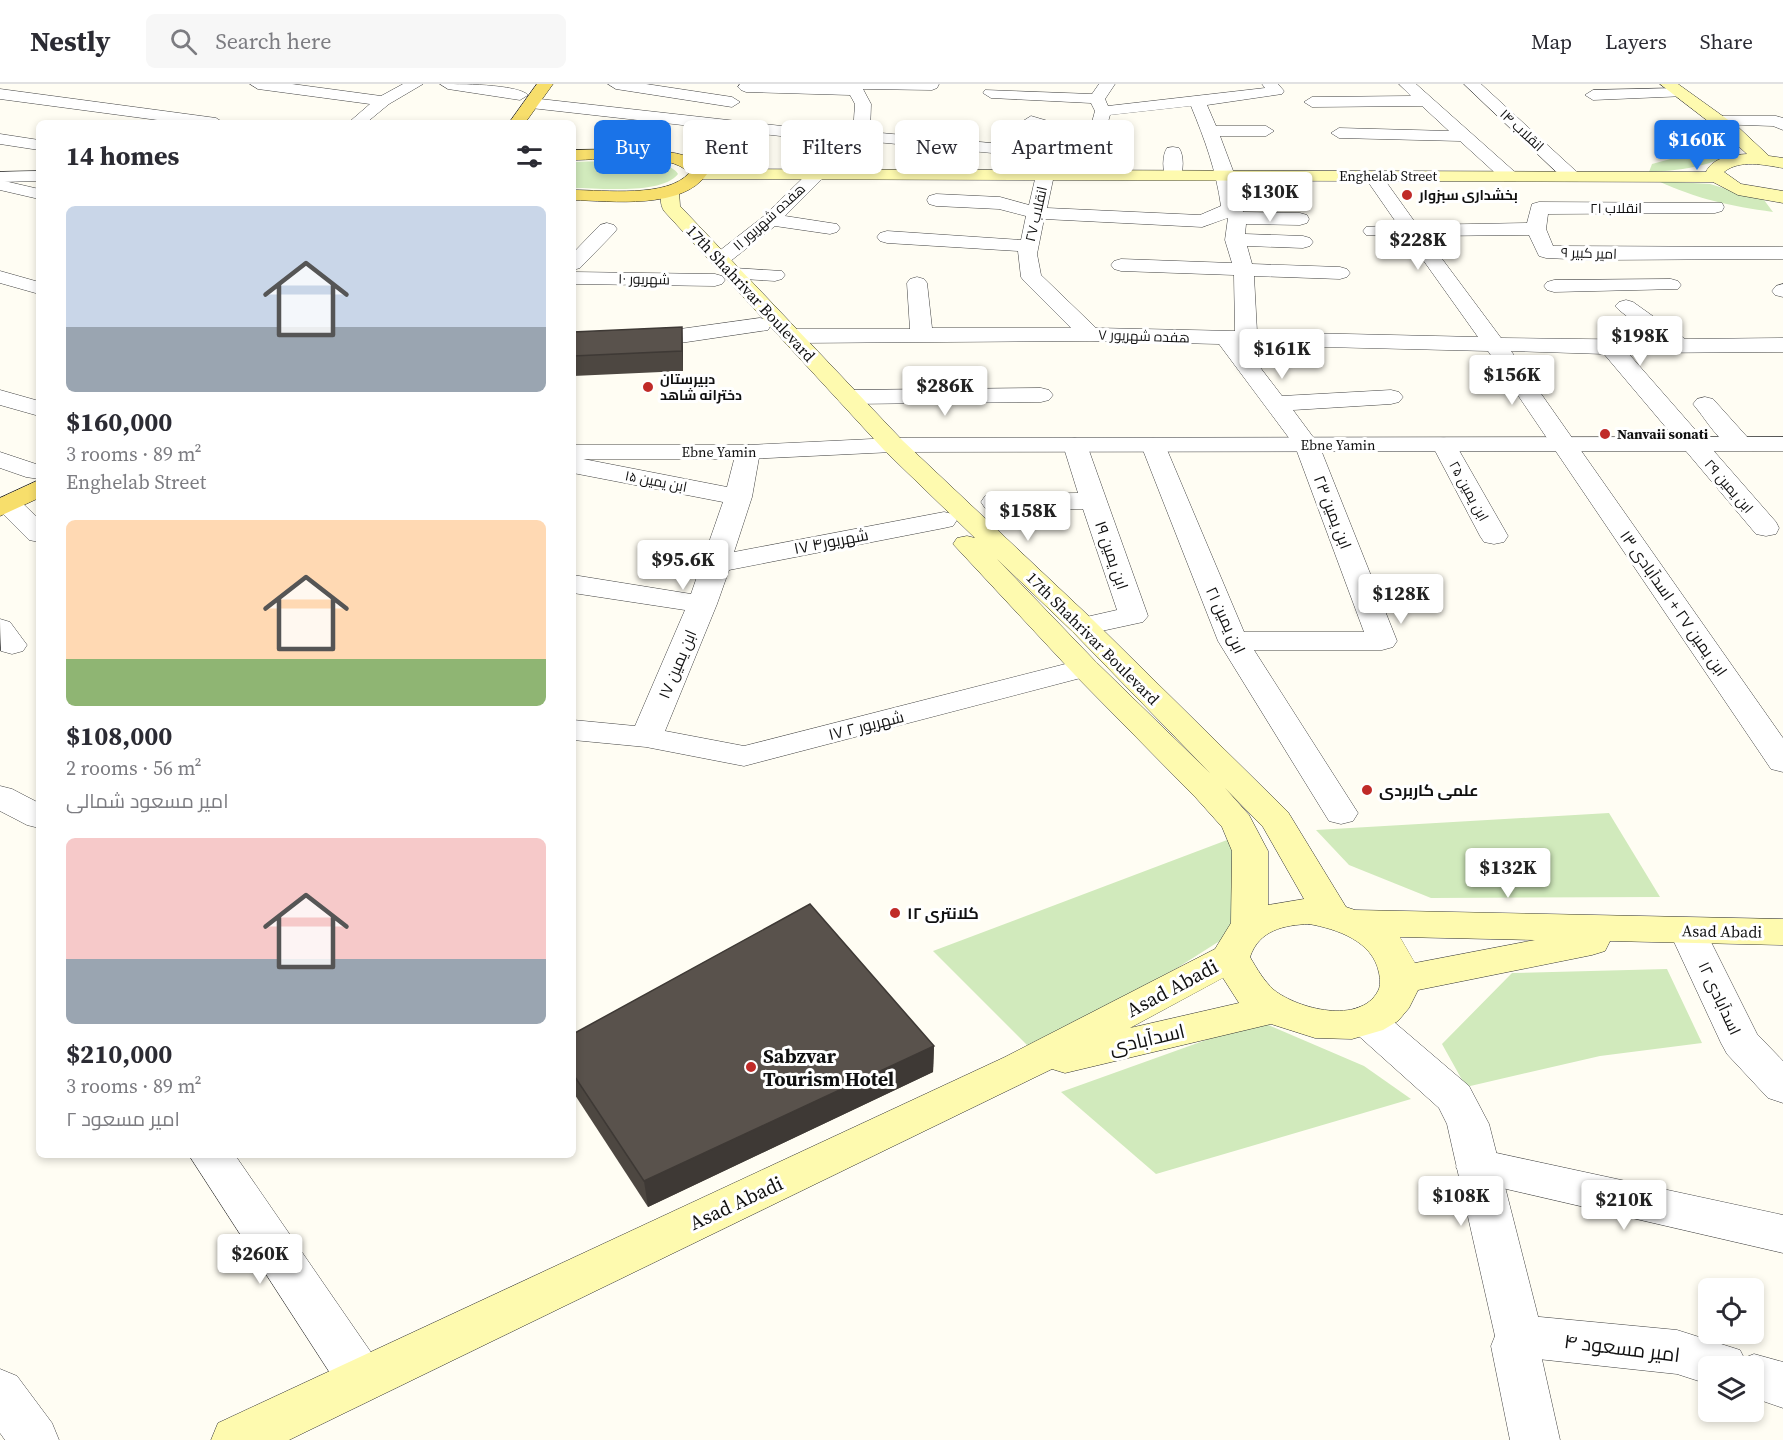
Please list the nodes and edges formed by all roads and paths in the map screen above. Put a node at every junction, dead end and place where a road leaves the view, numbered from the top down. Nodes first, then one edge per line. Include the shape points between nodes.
1 (258, 84) edge
2 (415, 84) edge
3 (448, 84) edge
4 (545, 84) edge
5 (616, 84) edge
6 (1107, 84) edge
7 (1270, 84) edge
8 (1407, 84) edge
9 (1472, 84) edge
10 (747, 85) edge
11 (932, 86) edge
12 (1674, 88) edge
13 (991, 93) dead end
14 (0, 94) edge
15 (526, 94) edge
16 (860, 94) edge
17 (1593, 94) dead end
18 (383, 101) junction
19 (1197, 101) junction
20 (1428, 101) junction
21 (732, 102) junction
22 (1312, 102) dead end
23 (1100, 105) junction
24 (1705, 110) junction
25 (1674, 111) dead end
26 (1505, 115) junction
27 (1533, 117) dead end
28 (194, 120) edge
29 (360, 120) edge
30 (503, 120) edge
31 (518, 120) edge
32 (688, 120) edge
33 (716, 120) edge
34 (859, 120) edge
35 (1098, 120) edge
36 (1720, 122) junction
37 (1781, 122) edge
38 (1209, 130) junction
39 (1266, 131) dead end
40 (1339, 133) dead end
41 (0, 139) edge
42 (883, 140) edge
43 (1469, 140) junction
44 (36, 145) edge
45 (991, 149) edge
46 (1173, 152) dead end
47 (1219, 152) junction
48 (1241, 152) dead end
49 (576, 155) edge
50 (1765, 160) junction
51 (683, 162) edge
52 (1783, 163) edge
53 (698, 174) edge
54 (817, 174) joint
55 (948, 175) junction
56 (1045, 175) junction
57 (1173, 175) junction
58 (36, 176) edge
59 (1226, 176) junction
60 (1373, 176) junction
61 (0, 177) edge
62 (1509, 177) junction
63 (1572, 177) junction
64 (1717, 177) junction
65 (0, 185) edge
66 (670, 191) junction
67 (36, 193) edge
68 (576, 195) edge
69 (635, 195) junction
70 (1776, 196) edge
71 (936, 200) junction
72 (1715, 207) dead end
73 (1036, 213) junction
74 (1234, 213) junction
75 (1783, 215) edge
76 (1300, 219) dead end
77 (771, 220) junction
78 (925, 221) dead end
79 (830, 228) dead end
80 (608, 229) dead end
81 (1536, 229) junction
82 (1409, 230) junction
83 (1373, 231) dead end
84 (887, 237) dead end
85 (1235, 240) junction
86 (1303, 242) dead end
87 (1028, 246) junction
88 (1783, 253) edge
89 (1591, 254) junction
90 (576, 261) edge
91 (1121, 265) dead end
92 (723, 271) junction
93 (1244, 271) junction
94 (1340, 273) dead end
95 (775, 275) dead end
96 (576, 278) edge
97 (5, 280) edge
98 (917, 283) dead end
99 (1671, 285) dead end
100 (1554, 286) dead end
101 (36, 287) edge
102 (1624, 296) junction
103 (760, 325) junction
104 (1090, 334) junction
105 (922, 335) junction
106 (793, 336) junction
107 (1236, 339) junction
108 (576, 341) edge
109 (1495, 345) junction
110 (1783, 345) edge
111 (1681, 346) junction
112 (1610, 347) junction
113 (1041, 396) dead end
114 (0, 397) edge
115 (848, 397) junction
116 (1391, 398) dead end
117 (1274, 404) junction
118 (1705, 404) dead end
119 (36, 408) edge
120 (1740, 444) junction
121 (1783, 444) edge
122 (865, 445) junction
123 (894, 445) junction
124 (1075, 445) junction
125 (1153, 445) junction
126 (1307, 445) junction
127 (1444, 445) junction
128 (1564, 445) junction
129 (1693, 445) junction
130 (576, 452) edge
131 (748, 452) junction
132 (0, 460) edge
133 (576, 466) edge
134 (36, 475) edge
135 (36, 477) edge
136 (739, 496) junction
137 (3, 500) edge
138 (1093, 501) junction
139 (994, 502) dead end
140 (944, 520) junction
141 (1766, 528) dead end
142 (36, 531) edge
143 (1494, 536) dead end
144 (719, 562) junction
145 (576, 584) edge
146 (703, 604) junction
147 (1083, 626) junction
148 (1233, 641) junction
149 (1085, 668) junction
150 (576, 729) edge
151 (646, 737) junction
152 (1783, 762) edge
153 (0, 797) edge
154 (1341, 813) dead end
155 (36, 815) edge
156 (1343, 919) junction
157 (1674, 930) junction
158 (1783, 932) edge
159 (1240, 942) junction
160 (1400, 980) junction
161 (1274, 1009) junction
162 (1366, 1020) junction
163 (1019, 1068) junction
164 (1783, 1087) edge
165 (213, 1158) edge
166 (1479, 1167) junction
167 (1783, 1234) edge
168 (1519, 1336) junction
169 (1698, 1358) edge
170 (1764, 1379) edge
171 (362, 1380) junction
172 (1783, 1385) edge
173 (0, 1392) edge
174 (34, 1440) edge
175 (236, 1440) edge
176 (1535, 1440) edge

1 - 18 street
2 - 18 street
3 - 15 street
4 - 15 main road
5 - 21 street
6 - 23 street
7 - 19 street via 1276,91 1247,101
8 - 20 street
9 - 26 street, انقلاب ۱۴
10 - 16 street
10 - 21 street
11 - 16 street
12 - 17 street
12 - 24 main road
13 - 23 street
14 - 28 street
15 - 30 main road
15 - 31 main road
15 - 32 street
16 - 34 street
18 - 29 street
19 - 23 street
19 - 38 street
20 - 22 street
20 - 43 street
21 - 33 street
23 - 35 street
24 - 25 street
24 - 36 main road
26 - 27 street
26 - 63 street, انقلاب ۱۴
36 - 37 street
36 - 50 main road
38 - 39 street
38 - 47 street
40 - 43 street
41 - 44 street
42 - 45 street
43 - 62 street
46 - 57 street
47 - 48 street
47 - 59 street
49 - 51 main road via 671,157
50 - 52 main road
50 - 64 main road via 1729,162 1718,166 1714,171
53 - 66 main road via 693,182
54 - 55 main road, Enghelab Street
54 - 77 street, هفده شهریور ۱۱
55 - 56 main road, Enghelab Street
55 - 71 street
56 - 57 main road, Enghelab Street
56 - 73 street, انقلاب ۲۷
57 - 59 main road, Enghelab Street
58 - 61 street
59 - 60 main road, Enghelab Street
59 - 74 street
60 - 62 main road, Enghelab Street
60 - 82 street, ابن یمین ۲۷ + اسدآبادی ۱۳
62 - 63 main road, Enghelab Street
63 - 64 main road, Enghelab Street
64 - 70 main road via 1746,191
65 - 67 street
66 - 69 main road
66 - 92 main road, 17th Shahrivar Boulevard via 671,207
68 - 69 main road
69 - 92 main road, 17th Shahrivar Boulevard
70 - 75 main road
71 - 73 street via 1000,203
71 - 78 street
72 - 81 street, انقلاب ۲۱ via 1539,208
73 - 74 street via 1202,221
73 - 87 street, انقلاب ۲۷
74 - 76 street
74 - 85 street
77 - 79 street
77 - 92 street, هفده شهریور ۱۱
80 - 90 street
81 - 82 street
81 - 89 street, امیر کبیر ۹ via 1546,252
82 - 83 street
82 - 109 street, ابن یمین ۲۷ + اسدآبادی ۱۳
84 - 87 street
85 - 86 street
85 - 93 street
87 - 104 street, انقلاب ۲۷ via 1031,277
88 - 89 street, امیر کبیر ۹
89 - 102 street
91 - 93 street
92 - 95 street, شهریور ۱۰
92 - 96 street, شهریور ۱۰
92 - 103 main road, 17th Shahrivar Boulevard
92 - 106 main road, 17th Shahrivar Boulevard
93 - 94 street
93 - 107 street
97 - 101 street
98 - 105 street
99 - 102 street
100 - 102 street
102 - 111 street
103 - 108 street via 680,336
103 - 122 main road, 17th Shahrivar Boulevard
104 - 105 street, هفده شهریور ۷
104 - 107 street, هفده شهریور ۷
105 - 106 street, هفده شهریور ۷
106 - 115 main road, 17th Shahrivar Boulevard
107 - 109 street, هفده شهریور ۷
107 - 117 street
109 - 112 street, هفده شهریور ۷
109 - 128 street, ابن یمین ۲۷ + اسدآبادی ۱۳
110 - 111 street, هفده شهریور ۷
111 - 112 street, هفده شهریور ۷
112 - 129 street, ابن یمین ۲۹
113 - 115 street
114 - 119 street
115 - 123 main road, 17th Shahrivar Boulevard
116 - 117 street
117 - 126 street
118 - 120 street
120 - 121 street, Ebne Yamin
120 - 129 street, Ebne Yamin
122 - 123 street, Ebne Yamin
122 - 131 street, Ebne Yamin
122 - 140 main road, 17th Shahrivar Boulevard
123 - 124 street, Ebne Yamin
123 - 147 main road, 17th Shahrivar Boulevard
124 - 125 street, Ebne Yamin
124 - 138 street, ابن یمین ۱۹
125 - 126 street, Ebne Yamin
125 - 148 street, ابن یمین ۲۱
126 - 127 street, Ebne Yamin
126 - 148 street, ابن یمین ۲۳ via 1382,641
127 - 128 street, Ebne Yamin
127 - 143 street, ابن یمین ۲۵
128 - 129 street, Ebne Yamin
128 - 152 street, ابن یمین ۲۷ + اسدآبادی ۱۳
129 - 141 street, ابن یمین ۲۹
130 - 131 street, Ebne Yamin
131 - 136 street, ابن یمین ۱۷
132 - 134 street
133 - 136 street, ابن یمین ۱۵
135 - 137 main road
136 - 144 street, ابن یمین ۱۷
137 - 142 street
138 - 139 street
138 - 147 street, ابن یمین ۱۹ via 1133,616
140 - 144 street, ۱۷ شهریور۴
140 - 149 main road, 17th Shahrivar Boulevard
144 - 146 street, ابن یمین ۱۷
145 - 146 street
146 - 151 street, ابن یمین ۱۷
147 - 156 main road, 17th Shahrivar Boulevard via 1276,820
148 - 154 street, ابن یمین ۲۱
149 - 151 street, ۱۷ شهریور ۲ via 744,756
149 - 159 main road, 17th Shahrivar Boulevard via 1237,823 1251,851
150 - 151 street, ۱۷ شهریور ۲
153 - 155 street
156 - 157 main road, Asad Abadi
156 - 159 main road via 1309,911 1286,912 1266,917
156 - 160 main road via 1373,934 1388,948
157 - 158 main road, Asad Abadi
157 - 160 main road, Asad Abadi
157 - 164 street, اسدآبادی ۱۲ via 1741,1043
159 - 161 main road via 1248,988
159 - 163 main road, Asad Abadi
160 - 162 main road via 1396,997 1384,1011
161 - 162 main road via 1315,1024 1342,1025
161 - 163 main road, اسدآبادی
162 - 166 street via 1454,1097 1468,1124
163 - 171 main road, Asad Abadi
165 - 171 street
166 - 167 street
166 - 168 street
168 - 169 street, امیر مسعود ۴ via 1677,1352
168 - 176 street via 1515,1346
170 - 172 street
171 - 175 main road, Asad Abadi
173 - 174 street

